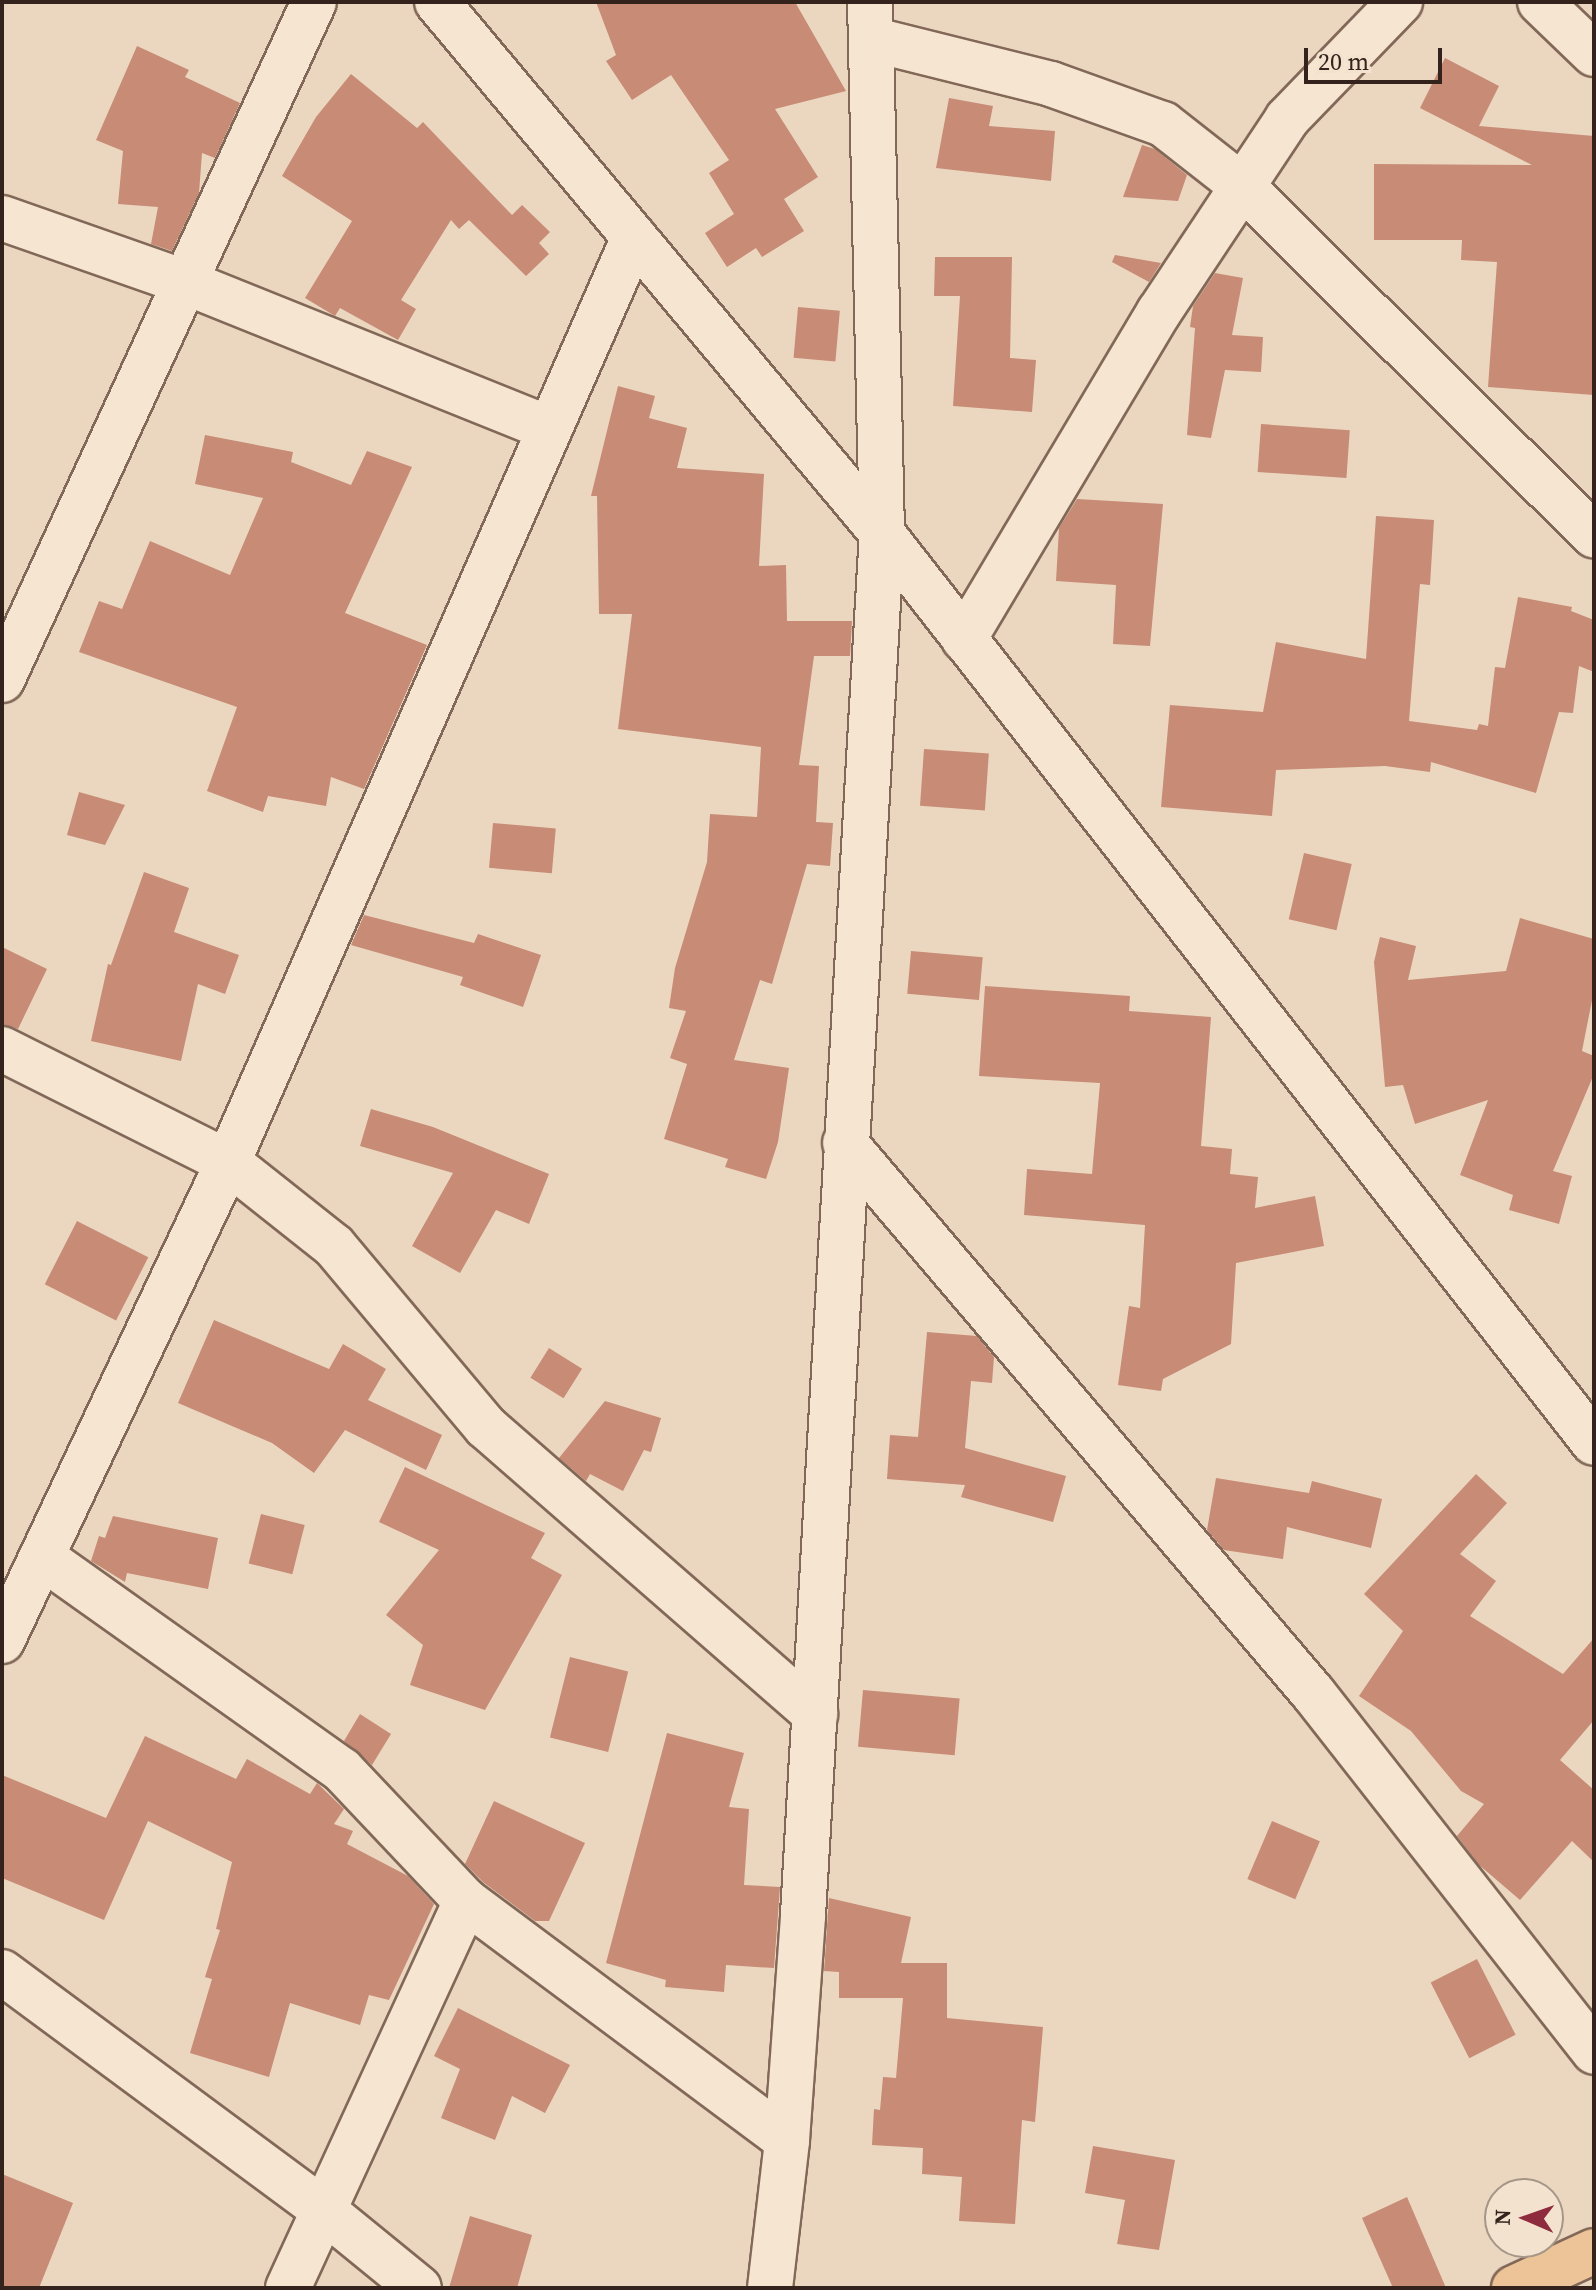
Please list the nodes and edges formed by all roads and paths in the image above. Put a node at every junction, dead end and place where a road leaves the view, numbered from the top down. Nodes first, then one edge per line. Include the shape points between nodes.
1 (314, 2) edge
2 (437, 2) edge
3 (1400, 2) edge
4 (1540, 2) edge
5 (870, 21) edge
6 (1594, 54) edge
7 (1242, 186) junction
8 (2, 218) edge
9 (634, 237) junction
10 (185, 282) junction
11 (550, 429) junction
12 (882, 533) junction
13 (1594, 536) edge
14 (964, 639) junction
15 (2, 680) edge
16 (2, 1049) edge
17 (845, 1143) junction
18 (228, 1162) junction
19 (1594, 1443) edge
20 (42, 1557) junction
21 (2, 1641) edge
22 (815, 1714) junction
23 (466, 1901) junction
24 (2, 1972) edge
25 (1594, 2052) edge
26 (787, 2140) junction
27 (322, 2209) junction
28 (1594, 2251) edge
29 (288, 2288) edge
30 (419, 2288) edge
31 (770, 2288) edge
32 (1514, 2288) edge

1 - 10 street
2 - 9 street
3 - 7 street via 1287,119
4 - 6 street
5 - 7 street via 1163,124
5 - 12 street
7 - 13 street
7 - 14 street via 1159,312
8 - 10 street
9 - 11 street
9 - 12 street
10 - 11 street
10 - 15 street
11 - 18 street
12 - 14 street
12 - 17 street
14 - 19 street
16 - 18 street
17 - 22 street
17 - 25 street via 1313,1693
18 - 20 street
18 - 22 street via 334,1246 486,1427
20 - 21 street
20 - 23 street via 342,1770
22 - 26 street
23 - 26 street
23 - 27 street
24 - 27 street
26 - 31 street
27 - 29 street
27 - 30 street
28 - 32 main road

